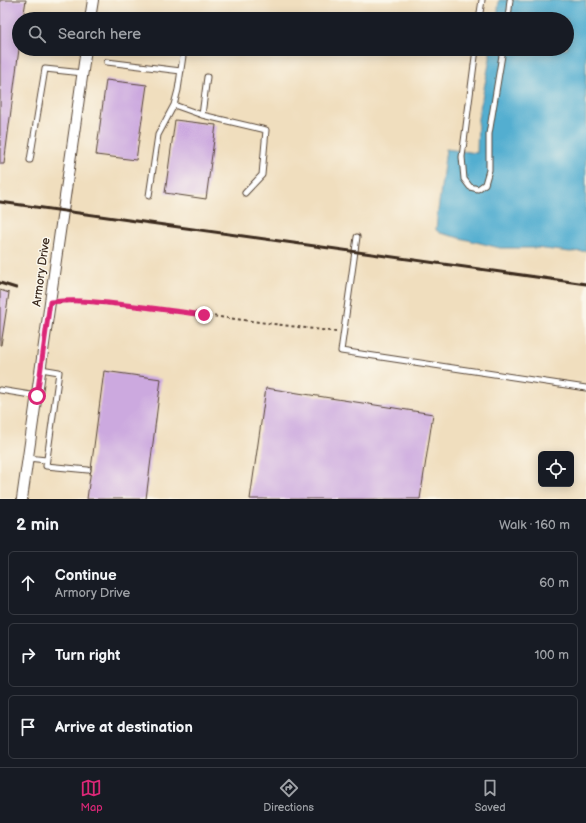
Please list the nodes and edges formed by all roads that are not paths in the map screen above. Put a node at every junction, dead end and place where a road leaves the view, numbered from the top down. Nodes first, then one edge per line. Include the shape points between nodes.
1 (93, 0) edge
2 (482, 0) edge
3 (510, 0) edge
4 (91, 12) edge
5 (480, 12) edge
6 (509, 12) edge
7 (85, 56) edge
8 (183, 56) edge
9 (475, 56) edge
10 (502, 56) edge
11 (107, 62) dead end
12 (181, 71) junction
13 (83, 73) junction
14 (207, 77) dead end
15 (174, 105) junction
16 (202, 115) junction
17 (30, 160) dead end
18 (245, 193) dead end
19 (149, 196) dead end
20 (357, 237) dead end
21 (41, 369) junction
22 (586, 388) edge
23 (0, 390) edge
24 (37, 396) junction
25 (28, 458) junction
26 (46, 460) junction
27 (88, 470) dead end
28 (22, 499) edge

1 - 4 street
2 - 5 lane
3 - 6 lane
7 - 13 street, Armory Drive
8 - 12 lane
9 - 10 lane via 462,157 464,179 470,187 478,189 485,184 489,170 488,134
11 - 12 lane
12 - 15 lane
13 - 17 lane via 45,69
13 - 21 street, Armory Drive
14 - 16 lane
15 - 16 lane
15 - 19 lane via 158,135
16 - 18 lane via 266,130 262,175
20 - 22 lane via 341,351
21 - 24 street, Armory Drive
21 - 26 lane via 59,372
23 - 24 lane
24 - 25 street, Armory Drive
25 - 26 lane
25 - 28 street, Armory Drive
26 - 27 lane via 46,466

